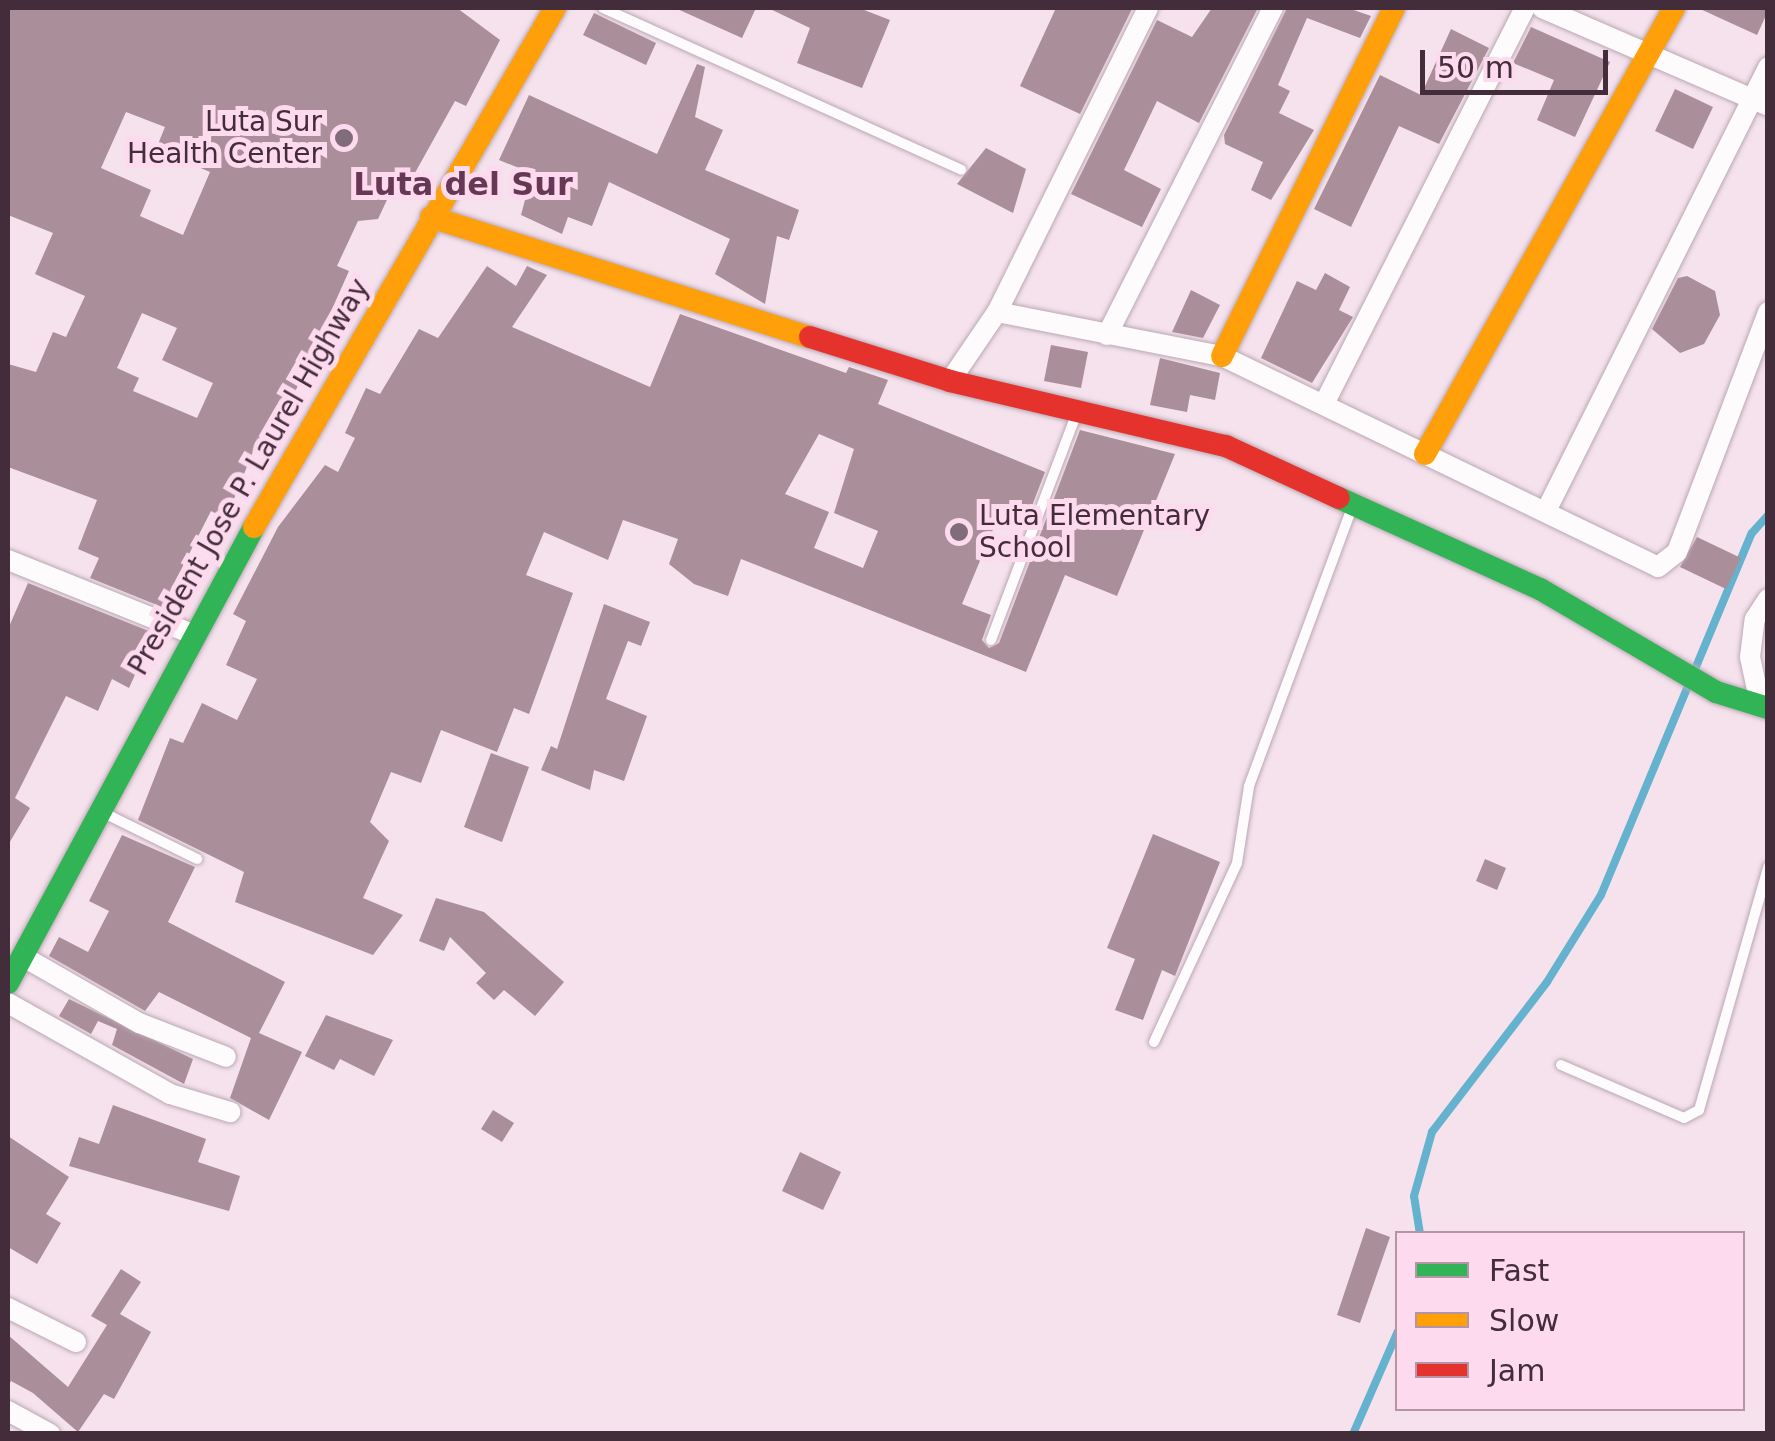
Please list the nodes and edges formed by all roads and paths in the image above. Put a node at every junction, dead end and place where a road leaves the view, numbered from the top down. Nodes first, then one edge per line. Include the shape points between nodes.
1 (555, 8) edge
2 (602, 8) edge
3 (1148, 8) edge
4 (1273, 8) edge
5 (1394, 8) edge
6 (1525, 8) edge
7 (1542, 8) edge
8 (1674, 8) edge
9 (1653, 52) junction
10 (1768, 67) edge
11 (1760, 103) edge
12 (961, 170) dead end
13 (432, 217) junction
14 (997, 312) junction
15 (1768, 312) edge
16 (1107, 336) junction
17 (1222, 356) junction
18 (950, 382) junction
19 (1325, 402) junction
20 (1077, 411) junction
21 (1425, 454) junction
22 (1353, 504) junction
23 (1548, 507) junction
24 (8, 560) edge
25 (1768, 599) edge
26 (192, 634) junction
27 (992, 640) dead end
28 (1763, 704) edge
29 (99, 811) junction
30 (197, 858) dead end
31 (1768, 867) edge
32 (22, 956) junction
33 (8, 983) edge
34 (8, 1003) edge
35 (1154, 1042) dead end
36 (226, 1057) dead end
37 (1561, 1065) dead end
38 (230, 1112) dead end
39 (8, 1308) edge
40 (76, 1342) dead end
41 (8, 1411) edge
42 (50, 1434) edge

1 - 13 main road, President Jose P. Laurel Highway
2 - 12 lane
3 - 14 street
4 - 16 street
5 - 17 main road
6 - 19 street
7 - 9 street
8 - 9 main road
9 - 11 street
9 - 21 main road
10 - 11 street
11 - 23 street
13 - 18 main road
13 - 26 main road, President Jose P. Laurel Highway
14 - 16 street
14 - 18 street
15 - 23 street via 1677,552 1658,567
16 - 17 street
17 - 19 street
18 - 20 main road
19 - 21 street
20 - 22 main road via 1226,446
20 - 27 lane
21 - 23 street
22 - 28 main road via 1540,589 1716,692
22 - 35 lane via 1248,786 1237,863
24 - 26 street
25 - 28 street via 1754,619 1750,656
26 - 29 main road, President Jose P. Laurel Highway
29 - 30 lane
29 - 32 main road, President Jose P. Laurel Highway
31 - 37 lane via 1699,1110 1684,1118
32 - 33 main road, President Jose P. Laurel Highway
32 - 36 street via 139,1023
34 - 38 street via 170,1094
39 - 40 street
41 - 42 street

